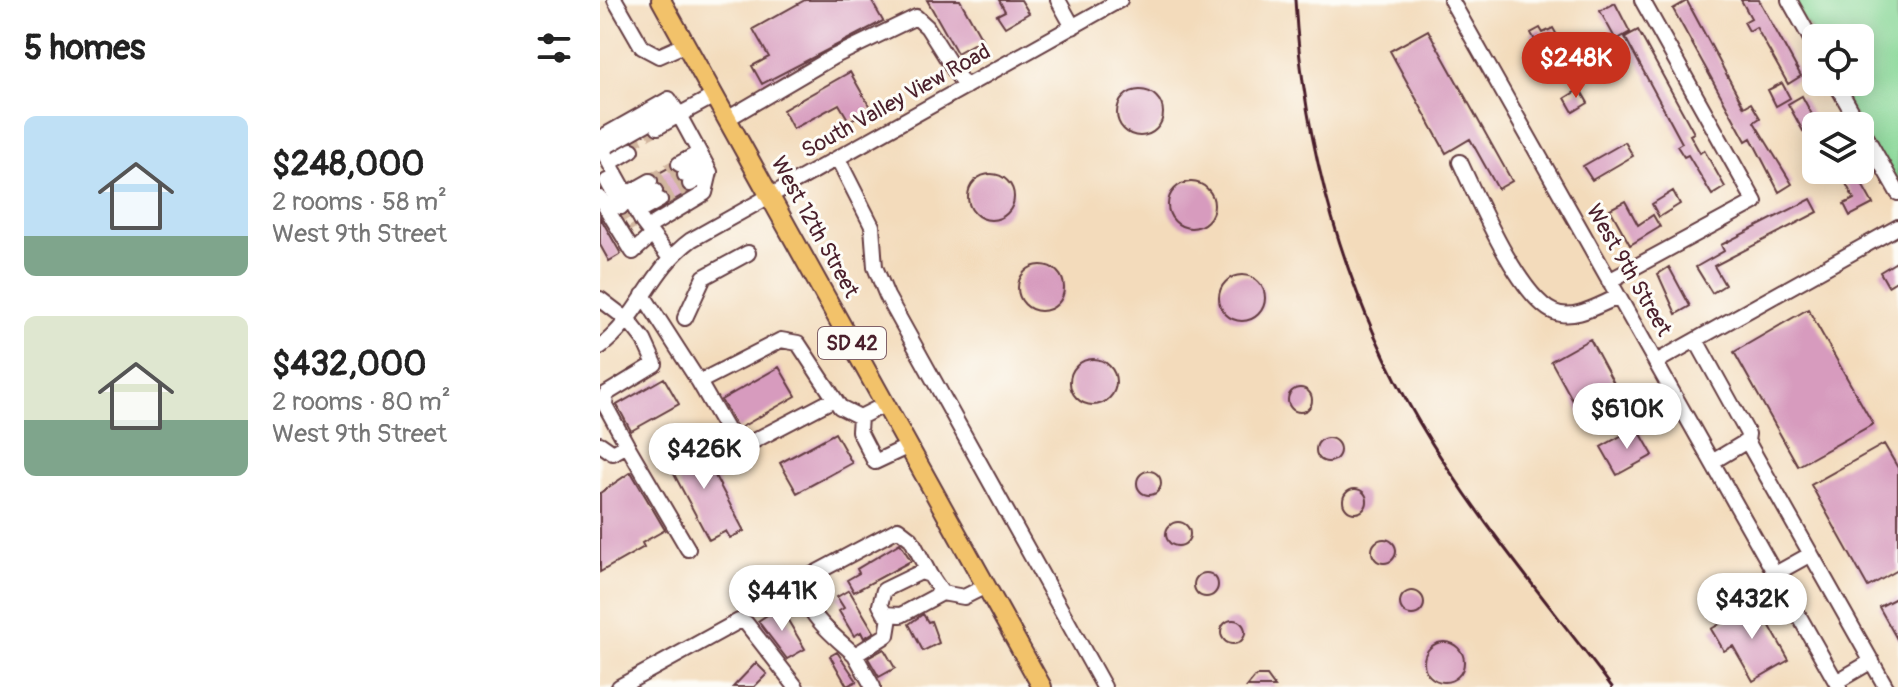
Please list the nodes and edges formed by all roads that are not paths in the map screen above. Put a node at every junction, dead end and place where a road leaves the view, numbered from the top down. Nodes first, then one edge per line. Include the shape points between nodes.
1 (615, 0) edge
2 (661, 0) edge
3 (1058, 0) edge
4 (1120, 0) edge
5 (1451, 0) edge
6 (1642, 0) edge
7 (1789, 0) edge
8 (1802, 24) edge
9 (1073, 27) junction
10 (686, 44) junction
11 (965, 87) junction
12 (714, 96) junction
13 (1843, 96) edge
14 (679, 115) junction
15 (727, 119) junction
16 (660, 131) tunnel mouth
17 (630, 147) tunnel mouth
18 (838, 159) junction
19 (605, 162) edge
20 (1460, 162) dead end
21 (705, 163) junction
22 (1898, 193) edge
23 (771, 197) junction
24 (600, 198) edge
25 (629, 204) junction
26 (1898, 227) edge
27 (639, 241) junction
28 (748, 253) dead end
29 (669, 257) junction
30 (1609, 281) junction
31 (643, 295) junction
32 (1618, 297) junction
33 (600, 299) edge
34 (685, 318) dead end
35 (629, 321) junction
36 (1696, 340) junction
37 (600, 347) edge
38 (1656, 362) junction
39 (699, 382) junction
40 (834, 399) junction
41 (886, 404) junction
42 (860, 417) junction
43 (1747, 441) junction
44 (600, 444) edge
45 (627, 445) junction
46 (909, 446) junction
47 (1712, 462) junction
48 (688, 549) dead end
49 (1811, 554) junction
50 (1775, 574) junction
51 (930, 575) junction
52 (986, 586) junction
53 (942, 593) junction
54 (890, 617) junction
55 (855, 655) junction
56 (1872, 661) junction
57 (641, 682) edge
58 (1837, 684) edge
59 (619, 687) edge
60 (796, 687) edge
61 (873, 687) edge
62 (1042, 687) edge
63 (1104, 687) edge
64 (1886, 687) edge

1 - 10 street via 642,47 659,56
2 - 10 main road, West 12th Street / SD 42
3 - 9 street
4 - 9 street, South Valley View Road
5 - 30 street, West 9th Street
6 - 30 street via 1755,202
7 - 8 street
9 - 11 street, South Valley View Road
10 - 12 main road, West 12th Street / SD 42
11 - 15 street via 916,17 833,57
11 - 18 street, South Valley View Road
12 - 14 street
12 - 15 main road, West 12th Street / SD 42
13 - 22 street
14 - 16 street
14 - 19 street
14 - 21 street
15 - 23 main road, West 12th Street / SD 42
17 - 19 street
18 - 23 street, South Valley View Road
18 - 63 street via 872,226 878,279
19 - 25 street
20 - 32 street via 1529,293 1554,313 1576,314
21 - 21 street via 684,174
21 - 27 street via 705,193
23 - 29 street, South Valley View Road
23 - 41 main road, West 12th Street / SD 42
24 - 27 street
25 - 25 street via 655,190
25 - 27 street
26 - 36 street
27 - 29 street
28 - 34 street via 704,277
29 - 31 street, South Valley View Road
30 - 32 street, West 9th Street
31 - 35 street, South Valley View Road
31 - 39 street
32 - 38 street, West 9th Street
33 - 35 street
35 - 37 street, South Valley View Road
35 - 45 street via 655,364 606,394 605,405
36 - 38 street
36 - 43 street via 1748,434
38 - 47 street, West 9th Street
39 - 40 street via 781,340 798,343
39 - 40 street via 733,441 746,445
40 - 42 street
41 - 42 street
41 - 46 main road, West 12th Street / SD 42
42 - 46 street via 859,431 875,462
43 - 47 street
43 - 49 street
44 - 45 street via 613,453
45 - 48 street
46 - 52 main road, West 12th Street / SD 42
47 - 50 street, West 9th Street
49 - 50 street
49 - 56 street
50 - 58 street, West 9th Street
51 - 53 street
51 - 54 street via 909,575 884,590 880,605
51 - 55 street via 911,539 898,529 808,577 804,593 811,608
52 - 53 street via 964,597
52 - 62 main road, West 12th Street / SD 42
53 - 54 street
54 - 55 street via 887,635
55 - 61 street
56 - 58 street
56 - 64 street
57 - 59 street
57 - 60 street via 739,621

